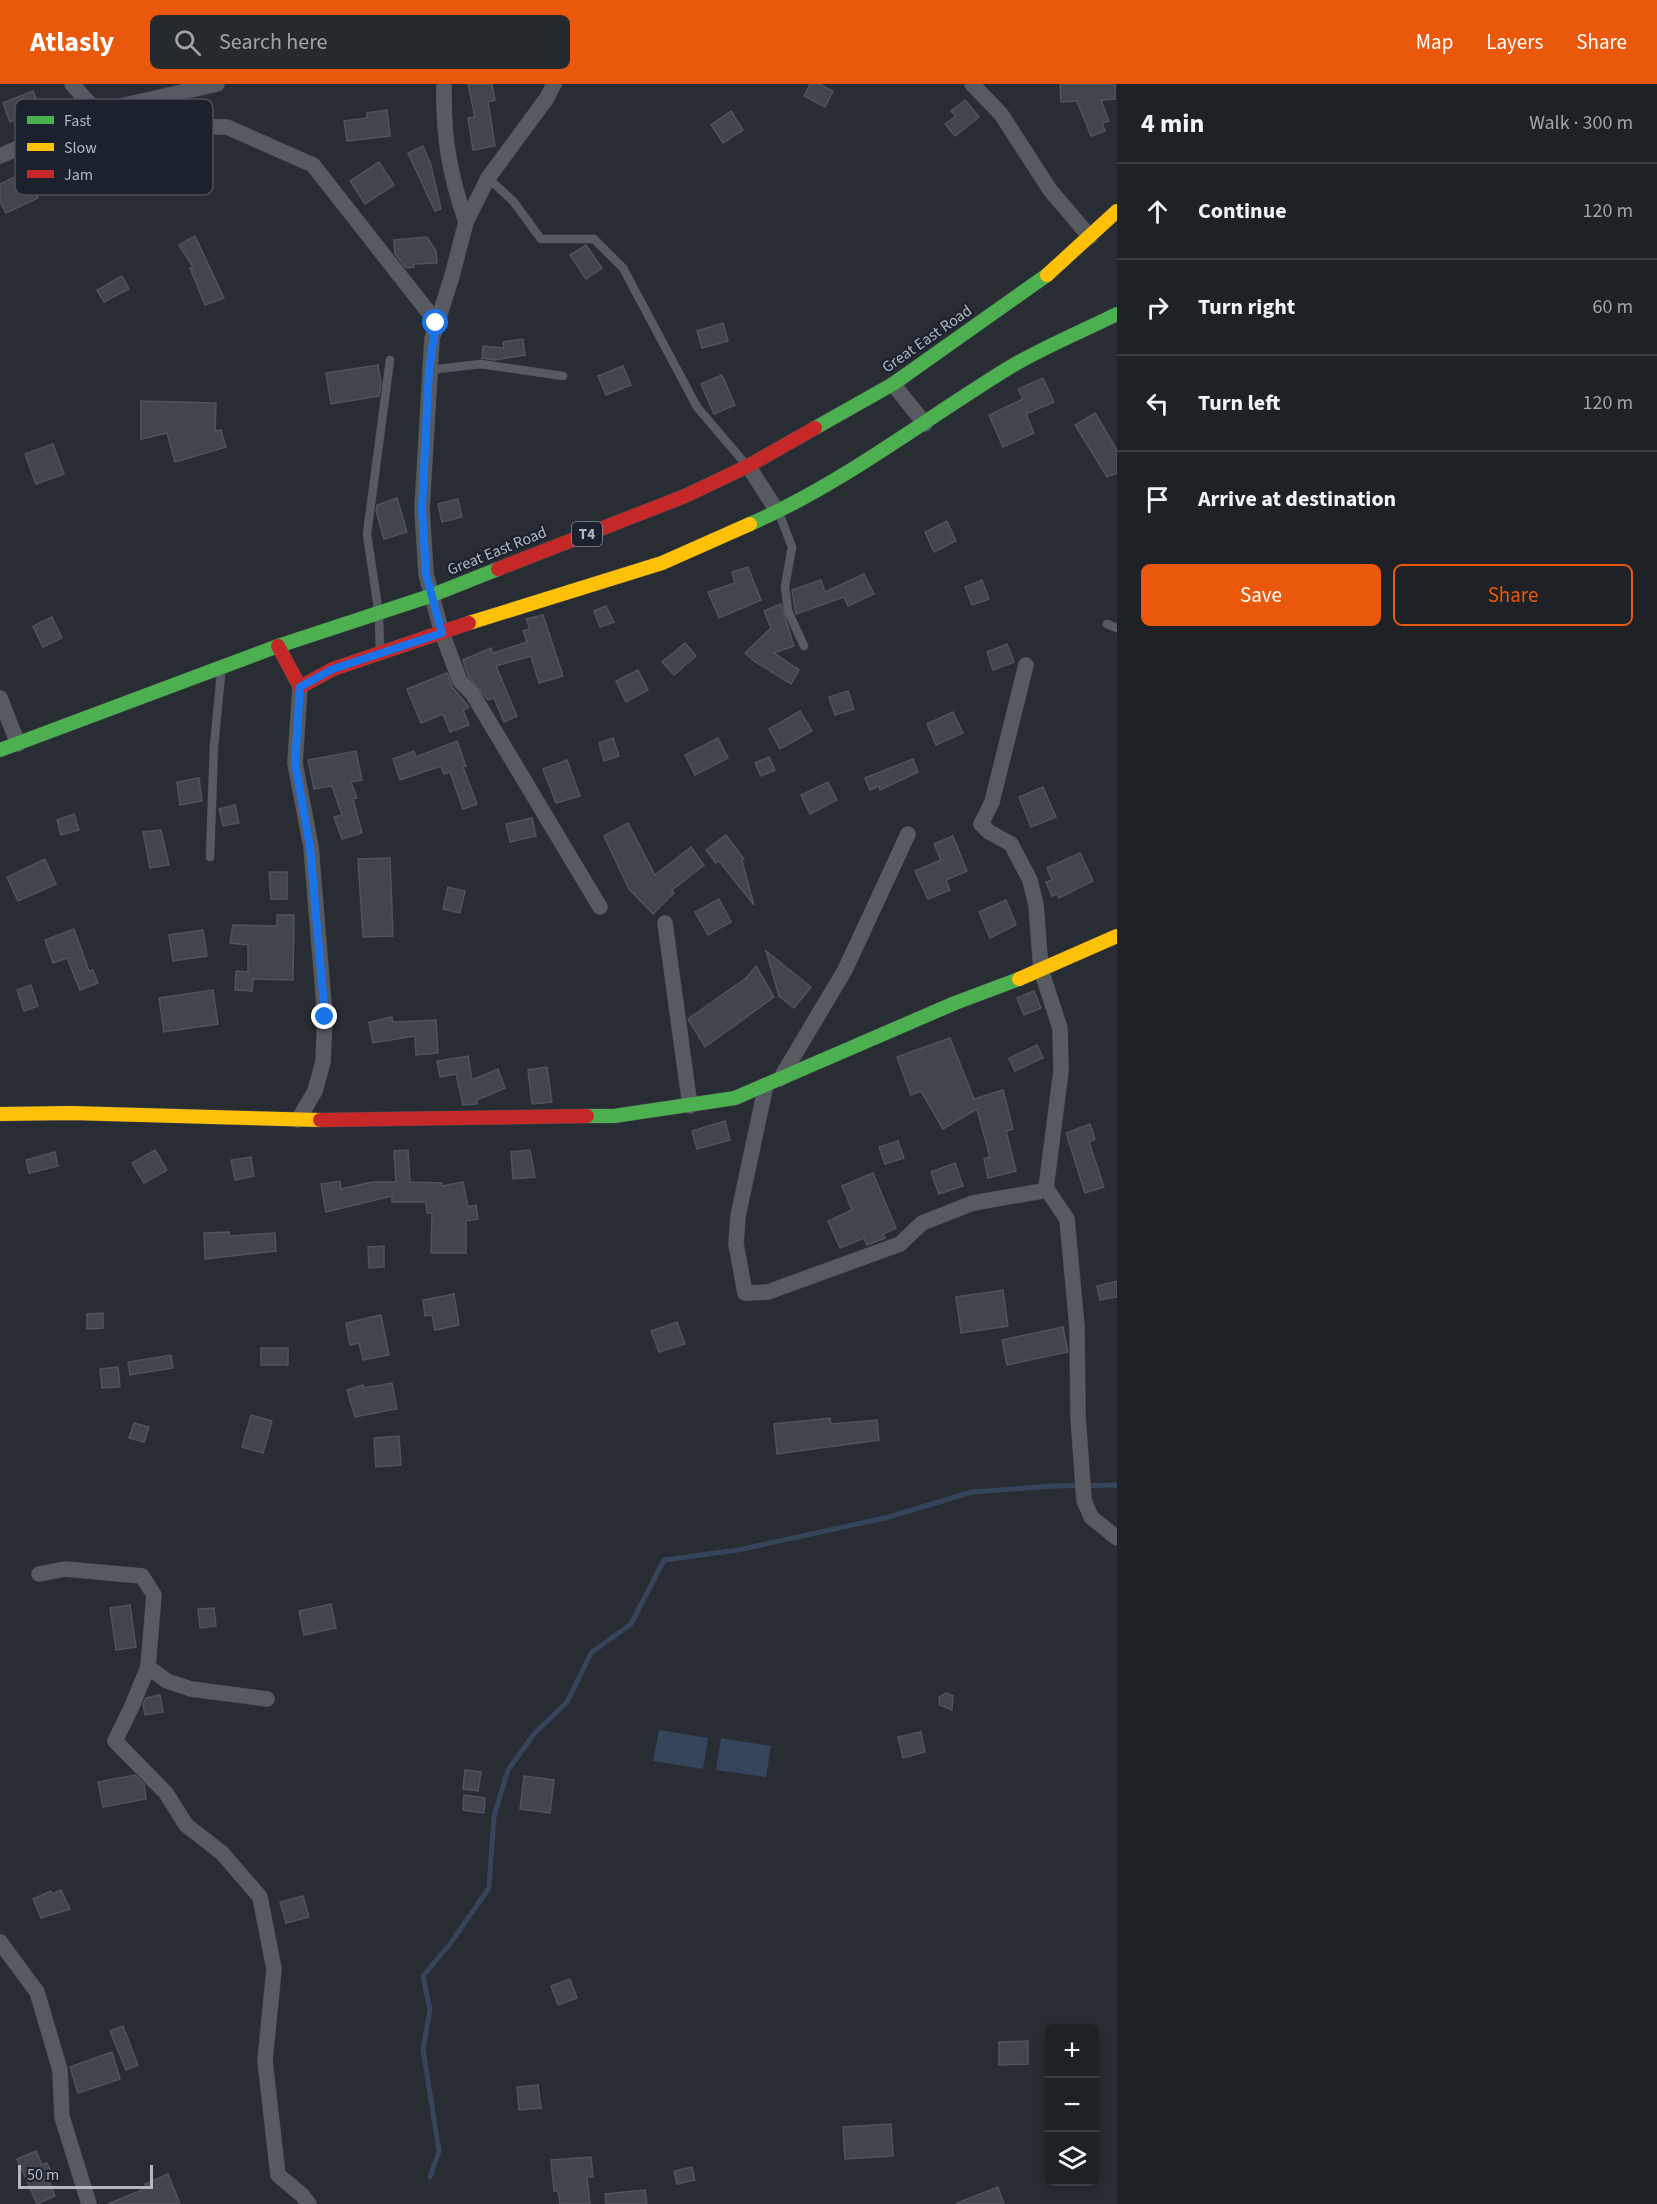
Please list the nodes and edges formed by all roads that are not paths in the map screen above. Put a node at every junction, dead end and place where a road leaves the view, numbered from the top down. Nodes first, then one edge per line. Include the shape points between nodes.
1 (72, 84) edge
2 (217, 84) edge
3 (444, 84) edge
4 (554, 84) edge
5 (972, 84) edge
6 (89, 99) edge
7 (154, 99) edge
8 (213, 126) edge
9 (15, 149) edge
10 (0, 156) edge
11 (488, 178) junction
12 (1117, 211) edge
13 (465, 222) junction
14 (1090, 237) junction
15 (1117, 311) edge
16 (436, 323) junction
17 (390, 360) dead end
18 (429, 370) junction
19 (563, 376) dead end
20 (893, 384) junction
21 (925, 424) junction
22 (748, 466) junction
23 (778, 512) junction
24 (430, 596) junction
25 (379, 610) junction
26 (1107, 624) dead end
27 (1117, 628) edge
28 (442, 633) junction
29 (278, 646) junction
30 (804, 646) dead end
31 (380, 654) junction
32 (1026, 665) dead end
33 (222, 667) junction
34 (300, 687) junction
35 (0, 698) edge
36 (18, 744) junction
37 (0, 750) edge
38 (908, 834) dead end
39 (210, 858) dead end
40 (600, 907) dead end
41 (665, 923) dead end
42 (1117, 936) edge
43 (1041, 970) junction
44 (773, 1082) junction
45 (690, 1106) junction
46 (0, 1114) edge
47 (298, 1120) junction
48 (1046, 1188) junction
49 (1117, 1538) edge
50 (39, 1574) dead end
51 (147, 1667) junction
52 (267, 1700) dead end
53 (0, 1942) edge
54 (89, 2204) edge
55 (309, 2204) edge

1 - 6 street
2 - 7 street
3 - 13 street via 443,127 451,180
4 - 11 street
5 - 14 street via 1001,114 1050,190
8 - 16 street via 227,126 313,165
9 - 10 street
11 - 13 street
11 - 22 lane via 513,201 541,239 594,239 623,268 697,407
12 - 14 main road, Great East Road / T4
13 - 16 street
14 - 20 main road, Great East Road / T4 via 1060,265
15 - 21 main road via 1008,369
16 - 18 street
17 - 25 lane via 367,534
18 - 19 lane via 482,364
18 - 24 street via 422,509
20 - 21 street
20 - 22 main road, Great East Road / T4
21 - 23 main road
22 - 23 street
22 - 24 main road, Great East Road / T4 via 685,496
23 - 28 main road via 662,563
23 - 30 lane via 792,547 785,586 788,611
24 - 25 main road, Great East Road / T4
24 - 28 street
25 - 29 main road, Great East Road / T4
25 - 31 lane
26 - 27 lane
28 - 31 main road
28 - 40 street via 460,681 472,693
29 - 33 main road, Great East Road / T4
29 - 34 main road
31 - 34 main road via 333,669
32 - 43 street via 992,802 981,824 1011,844 1030,880
33 - 36 main road, Great East Road / T4
33 - 39 lane via 214,746
34 - 47 street via 295,763 310,847 325,1017 323,1062 315,1091
35 - 36 street
36 - 37 main road, Great East Road / T4
38 - 44 street via 845,970
41 - 45 street
42 - 43 main road
43 - 44 main road
43 - 48 street via 1060,1028 1061,1071
44 - 45 main road via 735,1098
44 - 48 street via 738,1216 736,1244 745,1293 768,1292 900,1244 922,1223 972,1203
45 - 47 main road via 615,1116
46 - 47 main road
48 - 49 street via 1067,1219 1077,1327 1084,1500 1091,1518
50 - 51 street via 65,1569 142,1576 154,1595
51 - 52 street via 167,1682 191,1689
51 - 55 street via 115,1741 166,1793 186,1825 222,1852 260,1897 274,1969 265,2061 278,2175
53 - 54 street via 37,1992 60,2070 62,2117

